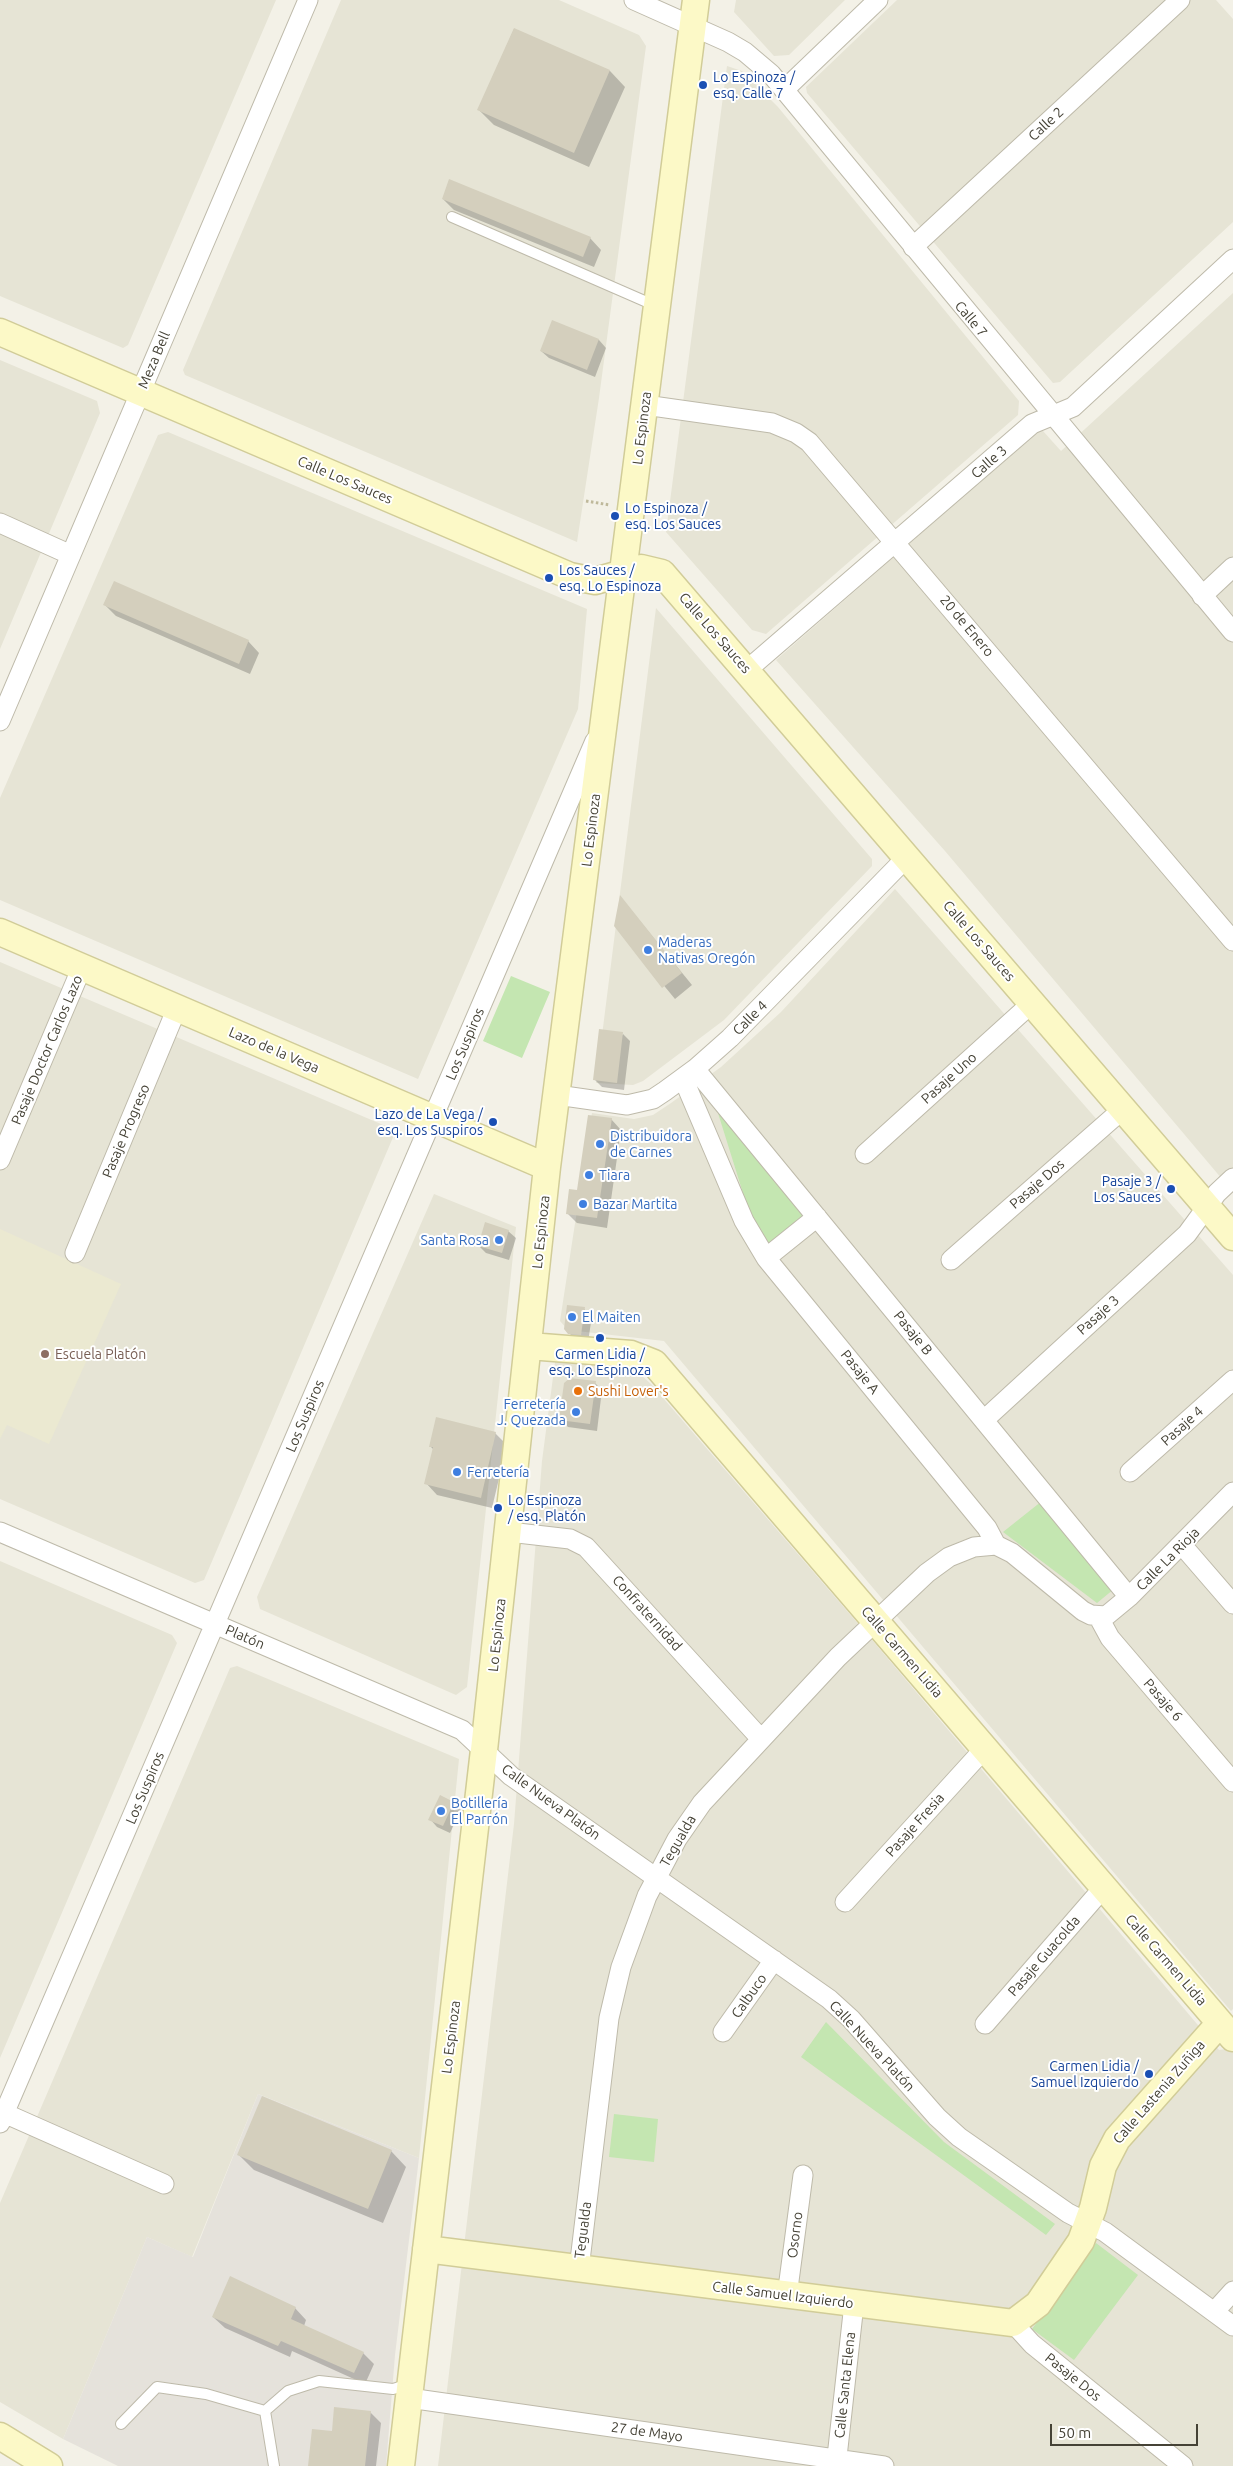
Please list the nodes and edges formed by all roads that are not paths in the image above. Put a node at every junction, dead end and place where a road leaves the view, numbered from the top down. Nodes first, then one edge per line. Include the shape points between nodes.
1 (308, 0) edge
2 (634, 0) edge
3 (696, 0) edge
4 (878, 0) edge
5 (1180, 0) edge
6 (693, 25) junction
7 (784, 90) junction
8 (452, 217) dead end
9 (913, 247) junction
10 (1233, 260) edge
11 (657, 306) junction
12 (0, 332) edge
13 (140, 392) junction
14 (645, 405) junction
15 (1052, 416) junction
16 (0, 523) edge
17 (896, 542) junction
18 (71, 555) junction
19 (1233, 567) edge
20 (624, 573) junction
21 (1202, 596) junction
22 (1233, 632) edge
23 (746, 670) junction
24 (605, 719) junction
25 (0, 721) edge
26 (907, 857) junction
27 (0, 932) edge
28 (1233, 941) edge
29 (82, 967) junction
30 (1032, 1003) junction
31 (178, 1008) junction
32 (689, 1074) junction
33 (557, 1095) junction
34 (1123, 1109) junction
35 (433, 1118) junction
36 (865, 1154) dead end
37 (0, 1160) edge
38 (548, 1168) junction
39 (1233, 1178) edge
40 (1208, 1208) junction
41 (818, 1217) junction
42 (1233, 1237) edge
43 (75, 1253) dead end
44 (766, 1258) junction
45 (951, 1260) dead end
46 (529, 1346) junction
47 (1233, 1380) edge
48 (984, 1420) junction
49 (1130, 1472) dead end
50 (1233, 1492) edge
51 (0, 1532) edge
52 (508, 1532) junction
53 (996, 1545) junction
54 (1182, 1545) junction
55 (1129, 1597) junction
56 (1233, 1604) edge
57 (1098, 1616) junction
58 (875, 1620) junction
59 (215, 1624) junction
60 (761, 1739) junction
61 (985, 1748) junction
62 (484, 1750) junction
63 (1233, 1782) edge
64 (657, 1878) junction
65 (1104, 1887) junction
66 (845, 1902) dead end
67 (774, 1960) junction
68 (985, 2024) dead end
69 (1227, 2030) edge
70 (723, 2032) dead end
71 (2, 2118) edge
72 (803, 2175) dead end
73 (164, 2184) dead end
74 (1088, 2223) junction
75 (426, 2249) junction
76 (579, 2269) junction
77 (1233, 2291) edge
78 (788, 2296) junction
79 (854, 2304) junction
80 (1214, 2312) junction
81 (1013, 2323) junction
82 (1233, 2326) edge
83 (410, 2391) junction
84 (265, 2411) junction
85 (121, 2424) dead end
86 (0, 2436) edge
87 (837, 2463) edge
88 (49, 2466) edge
89 (274, 2466) edge
90 (401, 2466) edge
91 (884, 2466) edge
92 (1183, 2466) edge

1 - 13 street, Meza Bell
2 - 6 street, Calle 7
3 - 6 street, Lo Espinoza
4 - 7 street
5 - 9 street, Calle 2
6 - 7 street, Calle 7 via 745,52
6 - 11 street, Lo Espinoza
7 - 9 street, Calle 7
8 - 11 lane
9 - 15 street, Calle 7
10 - 15 street, Calle 3 via 1073,407
11 - 14 street, Lo Espinoza
12 - 13 street, Calle Los Sauces
13 - 18 street, Meza Bell
13 - 20 street, Calle Los Sauces via 570,576 595,581
14 - 17 street, 20 de Enero via 759,421 796,433 820,452
14 - 20 street, Lo Espinoza
15 - 17 street, Calle 3 via 1032,424
15 - 21 street, Calle 7
16 - 18 street
17 - 23 street, Calle 3
17 - 28 street, 20 de Enero
18 - 25 street, Meza Bell
19 - 21 street
20 - 23 street, Calle Los Sauces via 648,568 668,578
20 - 24 street, Lo Espinoza
21 - 22 street, Calle 7
23 - 26 street, Calle Los Sauces
24 - 33 street, Lo Espinoza
24 - 35 street, Los Suspiros
26 - 30 street, Calle Los Sauces
26 - 32 street, Calle 4 via 755,1014
27 - 29 street, Lazo de la Vega
29 - 31 street, Lazo de la Vega
29 - 37 street, Pasaje Doctor Carlos Lazo
30 - 34 street, Calle Los Sauces
30 - 36 street, Pasaje Uno
31 - 35 street, Lazo de la Vega
31 - 43 street, Pasaje Progreso
32 - 33 street, Calle 4 via 653,1099 640,1104 615,1104
32 - 41 street, Pasaje B
32 - 44 street, Pasaje A via 744,1221
33 - 38 street, Lo Espinoza
34 - 40 street, Calle Los Sauces
34 - 45 street, Pasaje Dos
35 - 38 street, Lazo de la Vega
35 - 59 street, Los Suspiros
38 - 46 street, Lo Espinoza
39 - 40 street, Pasaje 3
40 - 42 street, Calle Los Sauces
40 - 48 street, Pasaje 3 via 1187,1234
41 - 44 street
41 - 48 street, Pasaje B
44 - 53 street, Pasaje A via 987,1528
46 - 52 street, Lo Espinoza
46 - 58 street, Calle Carmen Lidia via 631,1354 654,1363
47 - 49 street, Pasaje 4
48 - 55 street, Pasaje B
50 - 54 street, Calle La Rioja
51 - 59 street, Platón
52 - 60 street, Confraternidad via 570,1539 586,1546
52 - 62 street, Lo Espinoza
53 - 57 street, Pasaje A via 1012,1553 1083,1611
53 - 58 street, Tegualda via 974,1547 949,1557
54 - 55 street, Calle La Rioja
54 - 56 street
55 - 57 street, Calle La Rioja via 1106,1616
57 - 63 street, Pasaje 6 via 1110,1638
58 - 60 street, Tegualda
58 - 61 street, Calle Carmen Lidia
59 - 62 street, Platón via 462,1730
59 - 71 street, Los Suspiros
60 - 64 street, Tegualda via 692,1815
61 - 65 street, Calle Carmen Lidia
61 - 66 street, Pasaje Fresia
62 - 64 street, Calle Nueva Platón via 511,1776
62 - 75 street, Lo Espinoza
64 - 67 street, Calle Nueva Platón
64 - 76 street, Tegualda via 637,1919 614,1992
65 - 68 street, Pasaje Guacolda
65 - 69 street, Calle Carmen Lidia
67 - 70 street, Calbuco
67 - 74 street, Calle Nueva Platón via 840,2008 937,2117 960,2137 1068,2213
69 - 74 street, Calle Lastenia Zuñiga via 1117,2139 1103,2166
71 - 73 street, Los Suspiros
72 - 78 street, Osorno
74 - 80 street, Calle Nueva Platón
74 - 81 street via 1081,2241 1038,2304
75 - 76 street, Calle Samuel Izquierdo
75 - 83 street, Lo Espinoza
76 - 78 street, Calle Samuel Izquierdo
77 - 80 street
78 - 79 street, Calle Samuel Izquierdo
79 - 81 street, Calle Samuel Izquierdo
79 - 87 street, Calle Santa Elena
80 - 82 street, Calle Nueva Platón
81 - 92 street, Pasaje Dos via 1032,2344
83 - 84 lane via 319,2381 288,2391
83 - 87 street, 27 de Mayo
83 - 90 street, Lo Espinoza
84 - 85 lane via 206,2394 157,2387
84 - 89 lane
86 - 88 street
87 - 91 street, 27 de Mayo

